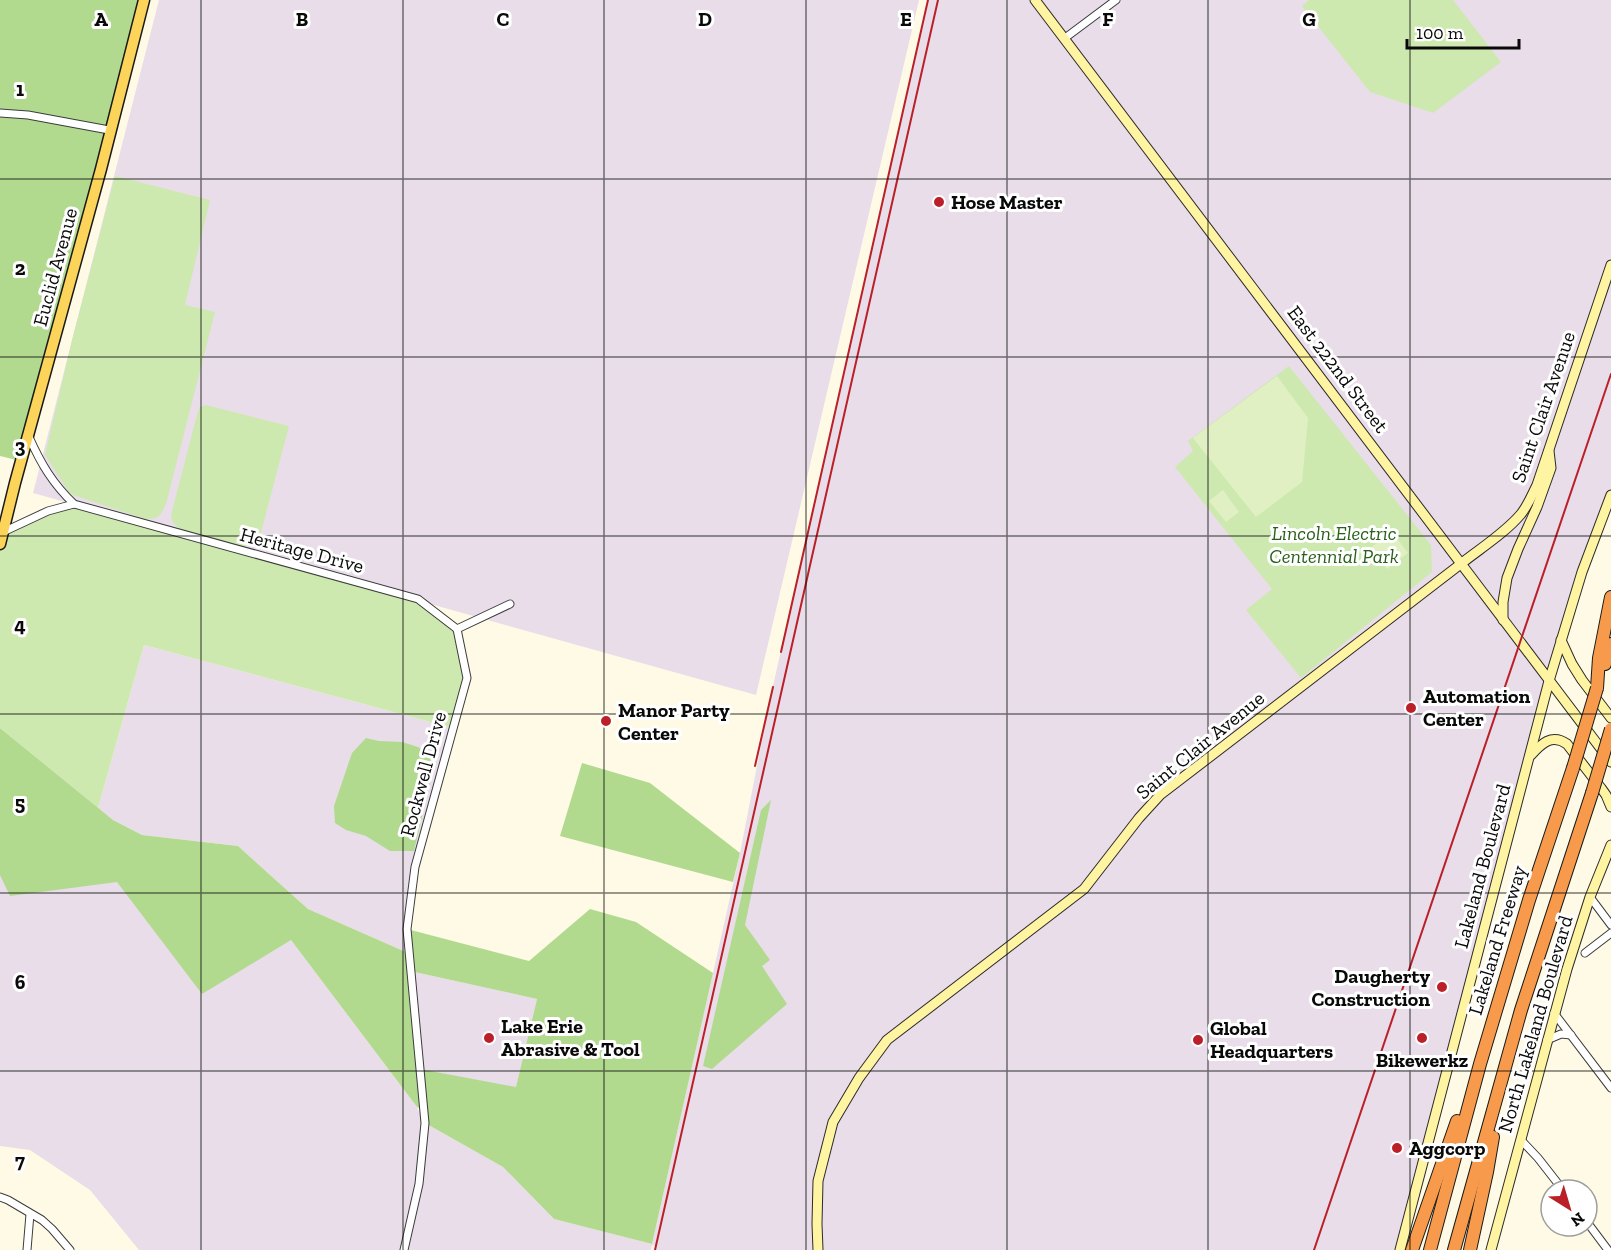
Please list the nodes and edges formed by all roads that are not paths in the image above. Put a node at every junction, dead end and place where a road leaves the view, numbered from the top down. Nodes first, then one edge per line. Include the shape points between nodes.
1 (144, 0) edge
2 (1035, 0) edge
3 (1116, 0) edge
4 (1065, 38) junction
5 (0, 113) edge
6 (110, 130) junction
7 (1611, 265) edge
8 (28, 436) junction
9 (1549, 449) junction
10 (1611, 495) edge
11 (74, 504) junction
12 (3, 532) junction
13 (0, 544) edge
14 (1462, 563) junction
15 (1611, 597) edge
16 (510, 604) dead end
17 (1503, 620) junction
18 (457, 629) junction
19 (1561, 640) junction
20 (1611, 644) edge
21 (1549, 681) junction
22 (1597, 688) junction
23 (1611, 718) edge
24 (1611, 729) edge
25 (1611, 746) edge
26 (1530, 757) junction
27 (1611, 762) edge
28 (1592, 794) junction
29 (1611, 807) edge
30 (1611, 845) edge
31 (1590, 897) junction
32 (1611, 925) edge
33 (1611, 933) edge
34 (1585, 952) dead end
35 (1554, 1013) junction
36 (1571, 1035) junction
37 (1547, 1040) junction
38 (1480, 1064) junction
39 (1502, 1083) junction
40 (1611, 1088) edge
41 (1521, 1140) junction
42 (1554, 1178) edge
43 (0, 1197) edge
44 (30, 1214) junction
45 (27, 1250) edge
46 (70, 1250) edge
47 (404, 1250) edge
48 (818, 1250) edge
49 (1400, 1250) edge
50 (1412, 1250) edge
51 (1430, 1250) edge
52 (1454, 1250) edge
53 (1470, 1250) edge
54 (1491, 1250) edge

1 - 6 main road, Euclid Avenue
2 - 4 street, East 222nd Street
3 - 4 street
4 - 14 street, East 222nd Street
5 - 6 street
6 - 8 main road, Euclid Avenue
7 - 9 street, Saint Clair Avenue
8 - 11 street via 40,462
8 - 12 main road, Euclid Avenue
9 - 14 street, Saint Clair Avenue via 1537,485 1521,514
9 - 17 street via 1551,468 1507,578
10 - 19 street, Lakeland Boulevard
11 - 12 street via 48,511
11 - 18 street, Heritage Drive via 418,599
12 - 13 main road, Euclid Avenue
14 - 17 street, East 222nd Street
14 - 48 street, Saint Clair Avenue via 1160,795 1084,889 887,1040 833,1122 818,1181
15 - 22 highway
16 - 18 street
17 - 21 street, East 222nd Street
18 - 47 street, Rockwell Drive via 467,678 415,867 406,929 425,1123 419,1184
19 - 21 street, Lakeland Boulevard
19 - 23 street via 1582,680
20 - 22 highway, Lakeland Freeway
21 - 26 street, Lakeland Boulevard
21 - 27 street, East 222nd Street
22 - 38 highway, Lakeland Freeway, bridge
24 - 28 highway, bridge
25 - 28 highway, bridge
26 - 29 street via 1547,741 1562,741 1601,788
26 - 49 street, Lakeland Boulevard
28 - 39 highway via 1521,1010
30 - 31 street, North Lakeland Boulevard
31 - 32 street
31 - 35 street, North Lakeland Boulevard
33 - 34 street
35 - 36 street
35 - 37 street, North Lakeland Boulevard
36 - 37 street via 1561,1034
36 - 40 street
37 - 41 street, North Lakeland Boulevard
38 - 50 highway
38 - 51 highway, Lakeland Freeway
39 - 52 highway
39 - 53 highway
41 - 42 street
41 - 54 street, North Lakeland Boulevard
43 - 44 street
44 - 45 street
44 - 46 street via 52,1228

